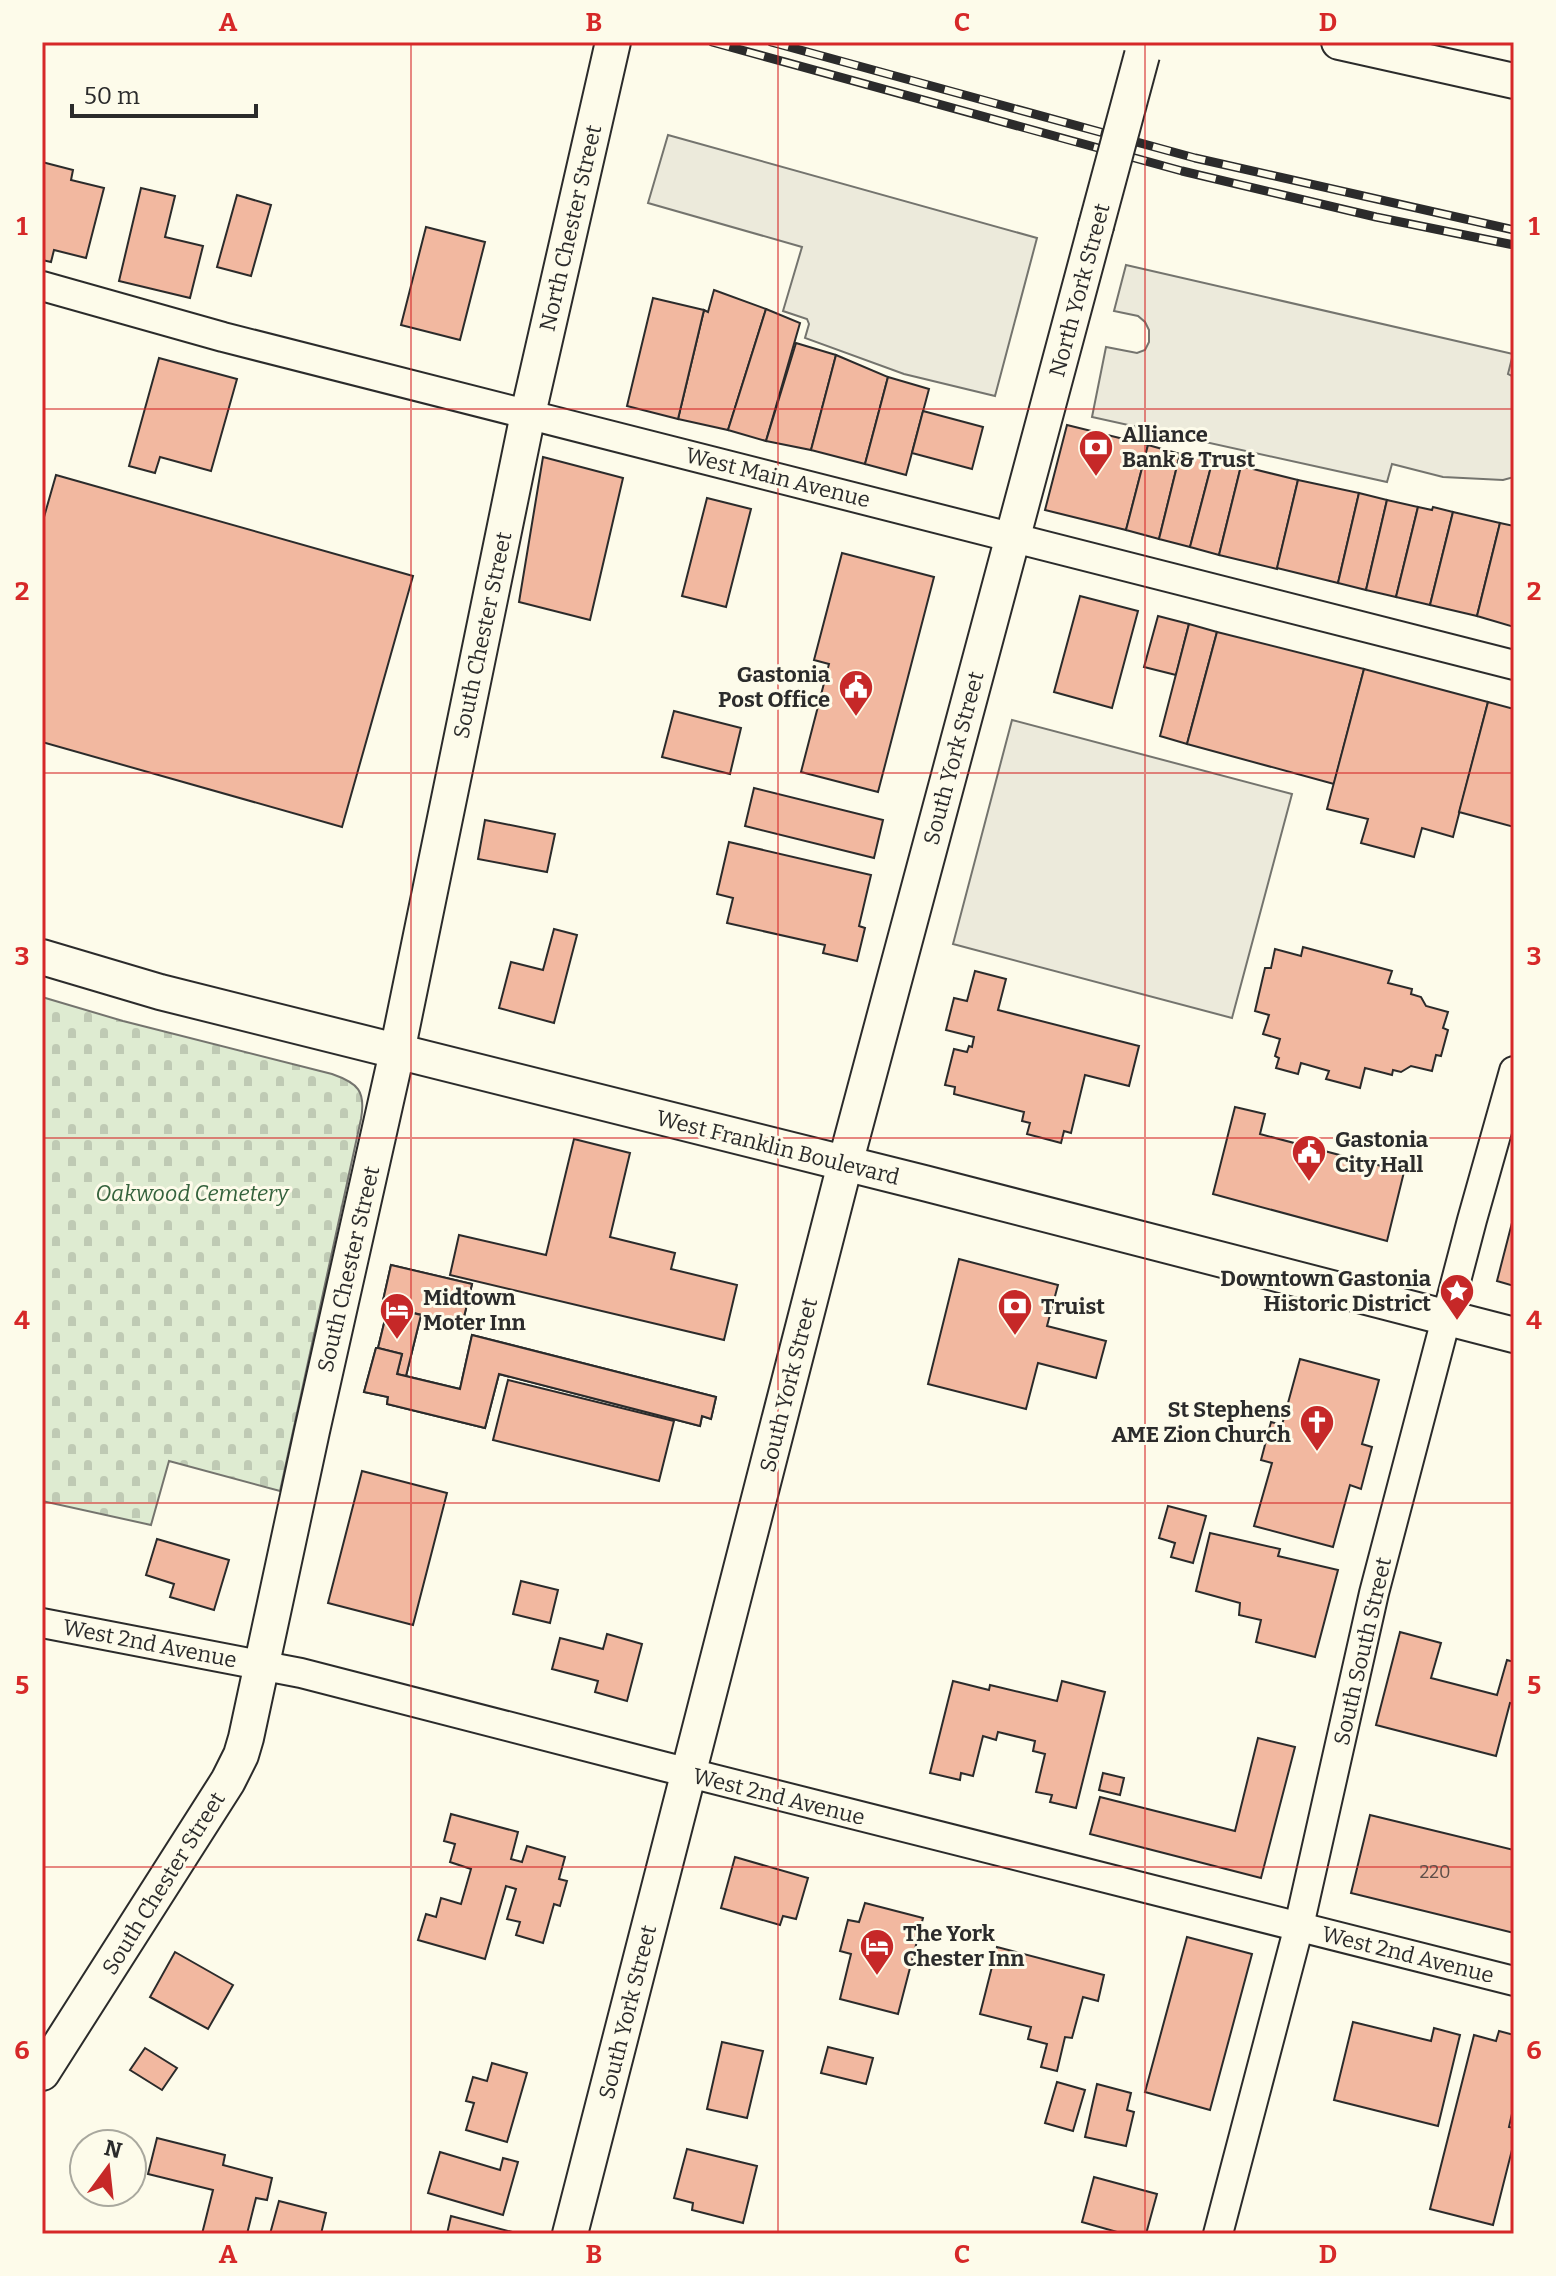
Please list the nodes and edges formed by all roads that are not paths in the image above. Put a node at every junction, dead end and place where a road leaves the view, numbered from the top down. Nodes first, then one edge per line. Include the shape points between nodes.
1 (613, 42) edge
2 (1339, 42) edge
3 (1143, 48) edge
4 (1514, 81) edge
5 (42, 286) edge
6 (528, 414) junction
7 (1012, 537) junction
8 (1514, 665) edge
9 (42, 957) edge
10 (397, 1052) junction
11 (1514, 1071) edge
12 (845, 1164) junction
13 (1448, 1318) junction
14 (1514, 1335) edge
15 (42, 1623) edge
16 (263, 1664) junction
17 (689, 1773) junction
18 (1299, 1926) junction
19 (1514, 1981) edge
20 (42, 2073) edge
21 (570, 2234) edge
22 (1218, 2234) edge

1 - 6 main road, North Chester Street
2 - 4 main road
3 - 7 main road, North York Street, bridge
5 - 6 street, West Main Avenue
6 - 7 street, West Main Avenue
6 - 10 main road, South Chester Street
7 - 8 street, West Main Avenue
7 - 12 main road, South York Street
9 - 10 main road, West Franklin Boulevard
10 - 12 main road, West Franklin Boulevard
10 - 16 main road, South Chester Street
11 - 13 street, South South Street
12 - 13 main road, West Franklin Boulevard
12 - 17 main road, South York Street
13 - 14 main road, West Franklin Boulevard
13 - 18 street, South South Street via 1374,1593
15 - 16 street, West 2nd Avenue
16 - 17 street, West 2nd Avenue
16 - 20 main road, South Chester Street via 241,1755 228,1781
17 - 18 street, West 2nd Avenue
17 - 21 main road, South York Street
18 - 19 street, West 2nd Avenue
18 - 22 street, South South Street

